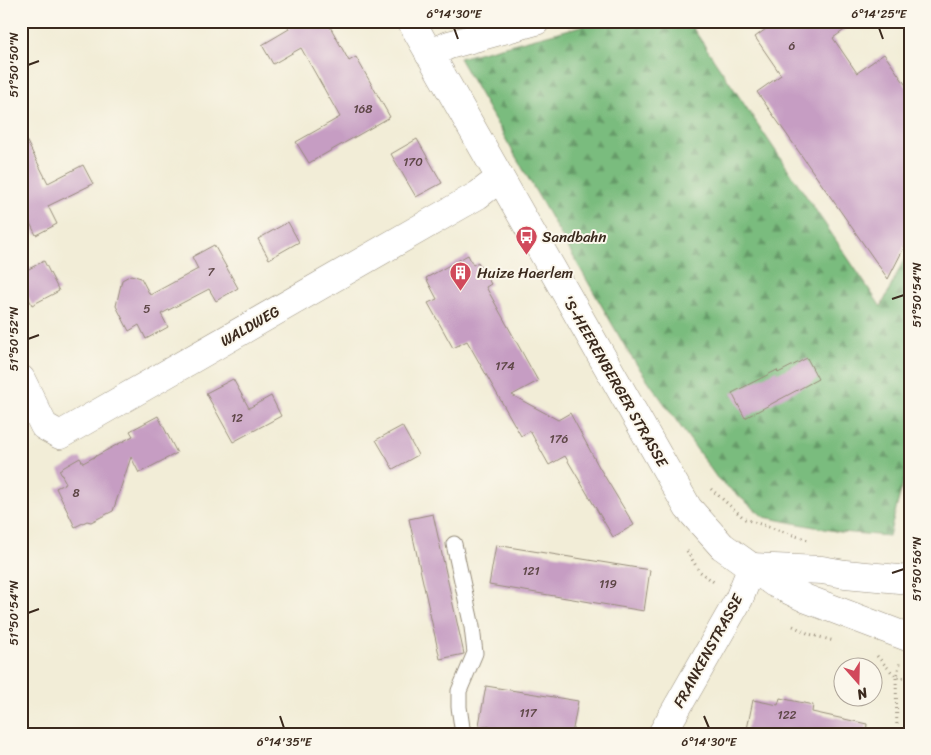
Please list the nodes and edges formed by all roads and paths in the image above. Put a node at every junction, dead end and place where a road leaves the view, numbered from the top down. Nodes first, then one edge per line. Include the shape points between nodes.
1 (411, 21) edge
2 (536, 21) edge
3 (429, 54) junction
4 (500, 178) junction
5 (21, 379) edge
6 (910, 536) edge
7 (454, 544) dead end
8 (906, 552) dead end
9 (752, 567) junction
10 (910, 580) edge
11 (792, 625) dead end
12 (910, 638) edge
13 (837, 643) dead end
14 (875, 654) dead end
15 (896, 677) junction
16 (910, 678) edge
17 (463, 734) edge
18 (662, 734) edge
19 (897, 734) edge

1 - 3 street, 'S-HEERENBERGER STRASSE
2 - 3 street via 449,45
3 - 4 street, 'S-HEERENBERGER STRASSE
4 - 5 street, WALDWEG via 478,195 60,435 44,426
4 - 9 street, 'S-HEERENBERGER STRASSE via 688,508 722,546
6 - 8 path
7 - 17 lane via 475,653 459,691
9 - 10 street via 822,570
9 - 12 street, 'S-HEERENBERGER STRASSE via 774,583 807,599
9 - 18 street, FRANKENSTRASSE via 739,599
11 - 13 path
14 - 15 path
15 - 16 path
15 - 19 path

